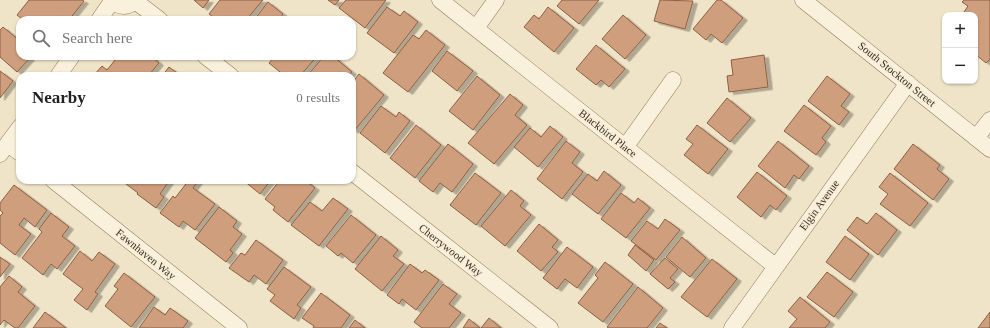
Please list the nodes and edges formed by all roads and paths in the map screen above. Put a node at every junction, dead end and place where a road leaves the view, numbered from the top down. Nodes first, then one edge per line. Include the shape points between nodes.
1 (136, 0) edge
2 (440, 0) edge
3 (496, 0) edge
4 (804, 0) edge
5 (112, 1) edge
6 (101, 16) edge
7 (155, 16) edge
8 (476, 28) junction
9 (69, 60) edge
10 (210, 60) edge
11 (61, 72) edge
12 (226, 72) edge
13 (673, 80) dead end
14 (908, 83) junction
15 (990, 120) edge
16 (16, 136) edge
17 (976, 138) junction
18 (626, 146) junction
19 (990, 149) edge
20 (9, 151) edge
21 (356, 175) edge
22 (58, 184) edge
23 (775, 266) junction
24 (239, 328) edge
25 (550, 328) edge
26 (732, 328) edge

1 - 5 street via 127,6 116,5
1 - 7 street
2 - 8 street, Blackbird Place
3 - 8 street
4 - 14 street, South Stockton Street
5 - 6 street
8 - 18 street, Blackbird Place
9 - 11 street
10 - 12 street
13 - 18 street
14 - 17 street, South Stockton Street
14 - 23 street, Elgin Avenue
15 - 17 street
16 - 20 street
17 - 19 street, South Stockton Street
18 - 23 street, Blackbird Place
21 - 25 street, Cherrywood Way
22 - 24 street, Fawnhaven Way
23 - 26 street, Elgin Avenue

